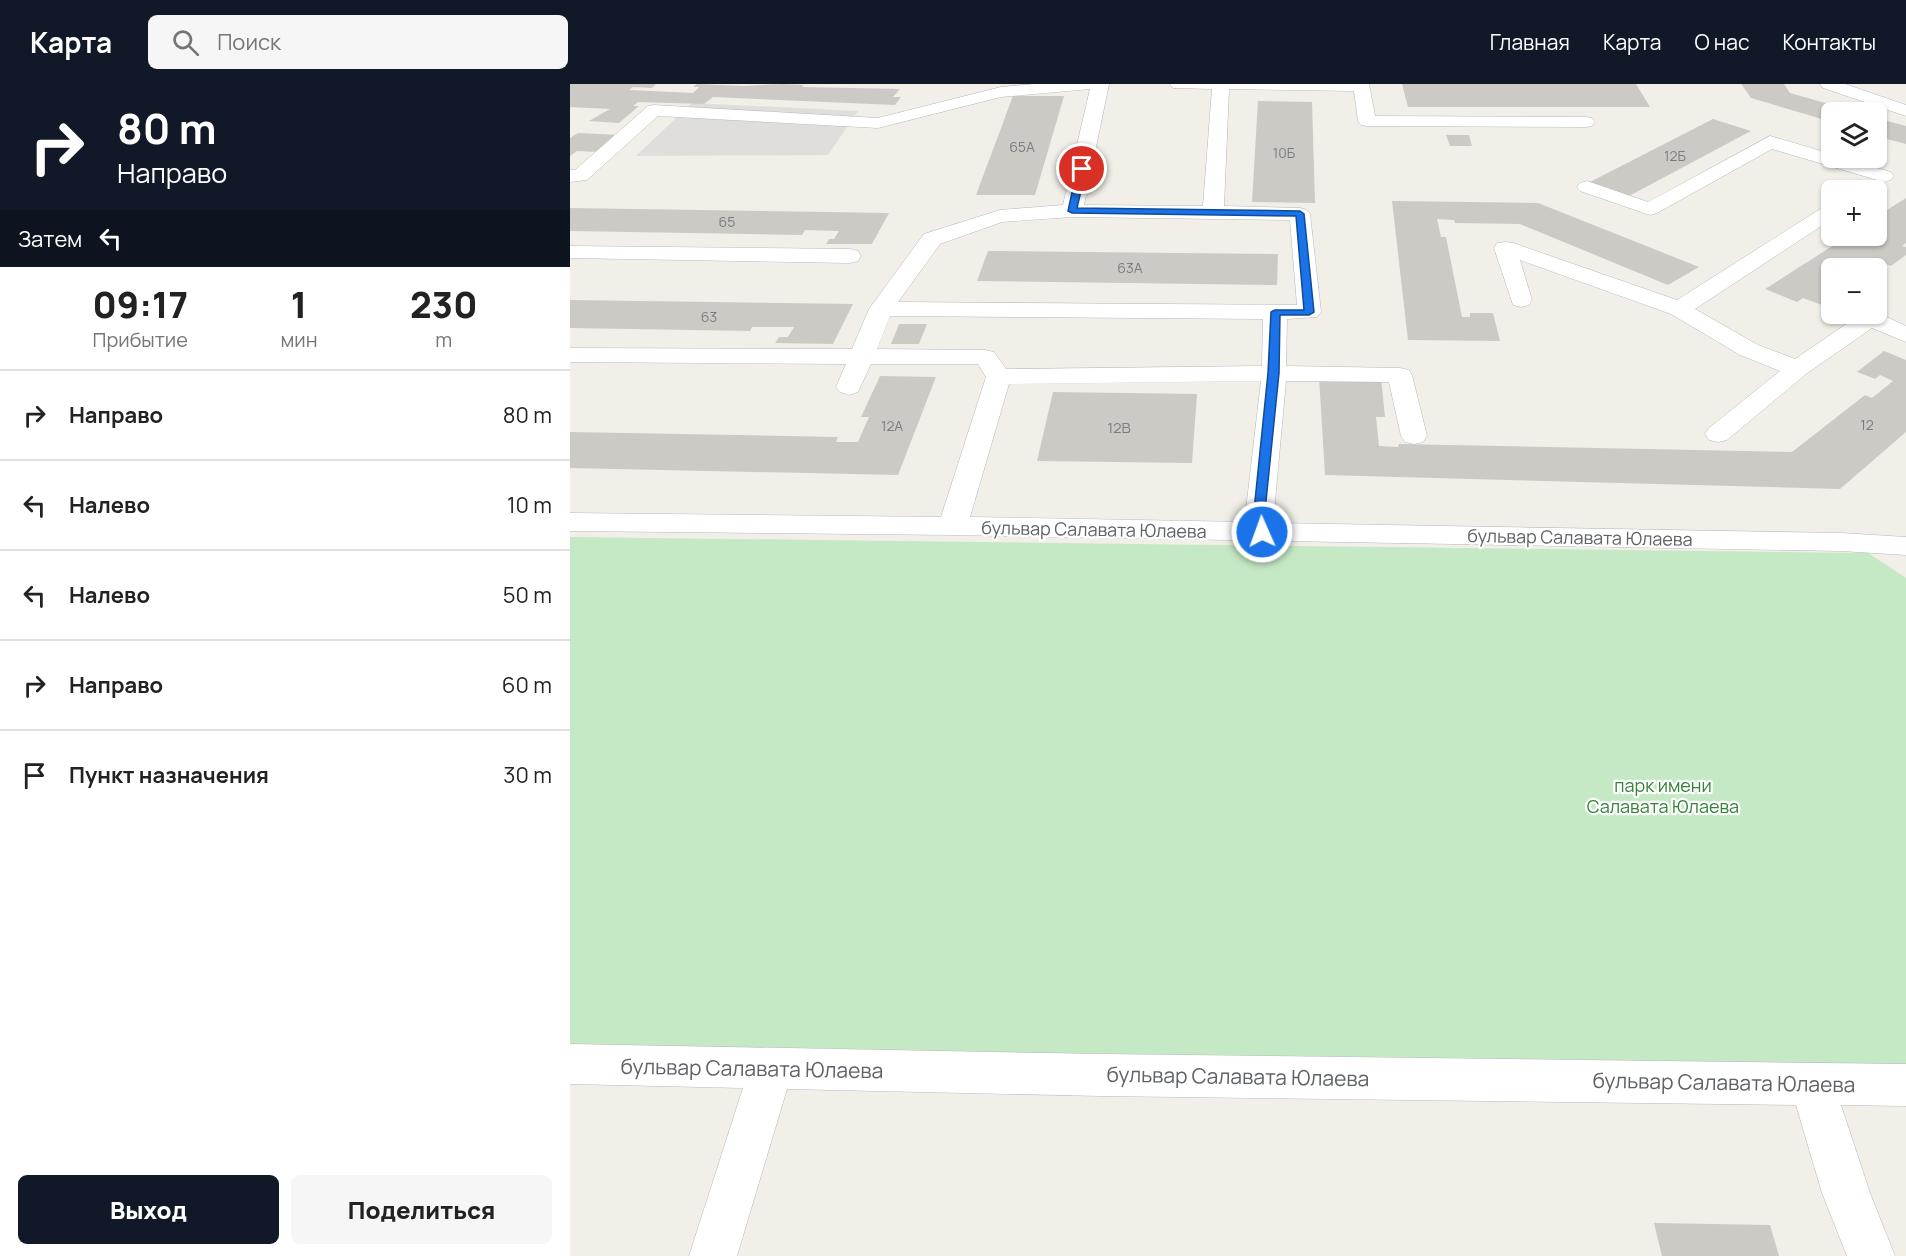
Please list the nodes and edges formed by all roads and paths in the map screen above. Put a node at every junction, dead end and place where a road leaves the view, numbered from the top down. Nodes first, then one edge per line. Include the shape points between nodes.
1 (1093, 84) edge
2 (1100, 84) edge
3 (1179, 84) edge
4 (1220, 84) edge
5 (1829, 84) edge
6 (1906, 111) edge
7 (1586, 122) dead end
8 (570, 176) edge
9 (1879, 180) edge
10 (1587, 187) dead end
11 (1072, 211) junction
12 (1213, 212) junction
13 (1821, 217) edge
14 (570, 252) edge
15 (850, 256) dead end
16 (1521, 300) dead end
17 (881, 309) junction
18 (1679, 309) junction
19 (1275, 312) junction
20 (1906, 335) edge
21 (570, 355) edge
22 (861, 355) junction
23 (1797, 369) junction
24 (1274, 373) junction
25 (999, 377) junction
26 (849, 387) dead end
27 (1718, 434) dead end
28 (1414, 436) dead end
29 (570, 522) edge
30 (953, 526) junction
31 (1262, 532) junction
32 (1906, 546) edge
33 (570, 1065) edge
34 (771, 1068) junction
35 (1812, 1083) junction
36 (1906, 1085) edge
37 (713, 1256) edge
38 (1871, 1256) edge

1 - 8 street via 1001,92 878,123 654,110 580,176
2 - 11 street
3 - 4 street
4 - 7 street via 1362,86 1367,121
4 - 12 street
5 - 6 street
9 - 10 street via 1891,173 1770,142 1650,209
11 - 12 street
11 - 17 street via 1000,216 932,239
12 - 19 street via 1300,214 1309,312
13 - 18 street
14 - 15 street
16 - 18 street via 1505,248
17 - 19 street
17 - 22 street
18 - 23 street via 1749,350
19 - 24 street
20 - 23 street via 1870,318
21 - 22 street
22 - 25 street via 985,357
22 - 26 street
23 - 27 street
24 - 25 street
24 - 28 street via 1400,375
24 - 31 street via 1261,501
25 - 30 street
29 - 30 street, бульвар Салавата Юлаева
30 - 31 street, бульвар Салавата Юлаева
31 - 32 street, бульвар Салавата Юлаева
33 - 34 street, бульвар Салавата Юлаева
34 - 35 street, бульвар Салавата Юлаева
34 - 37 street
35 - 36 street, бульвар Салавата Юлаева
35 - 38 street via 1846,1193

